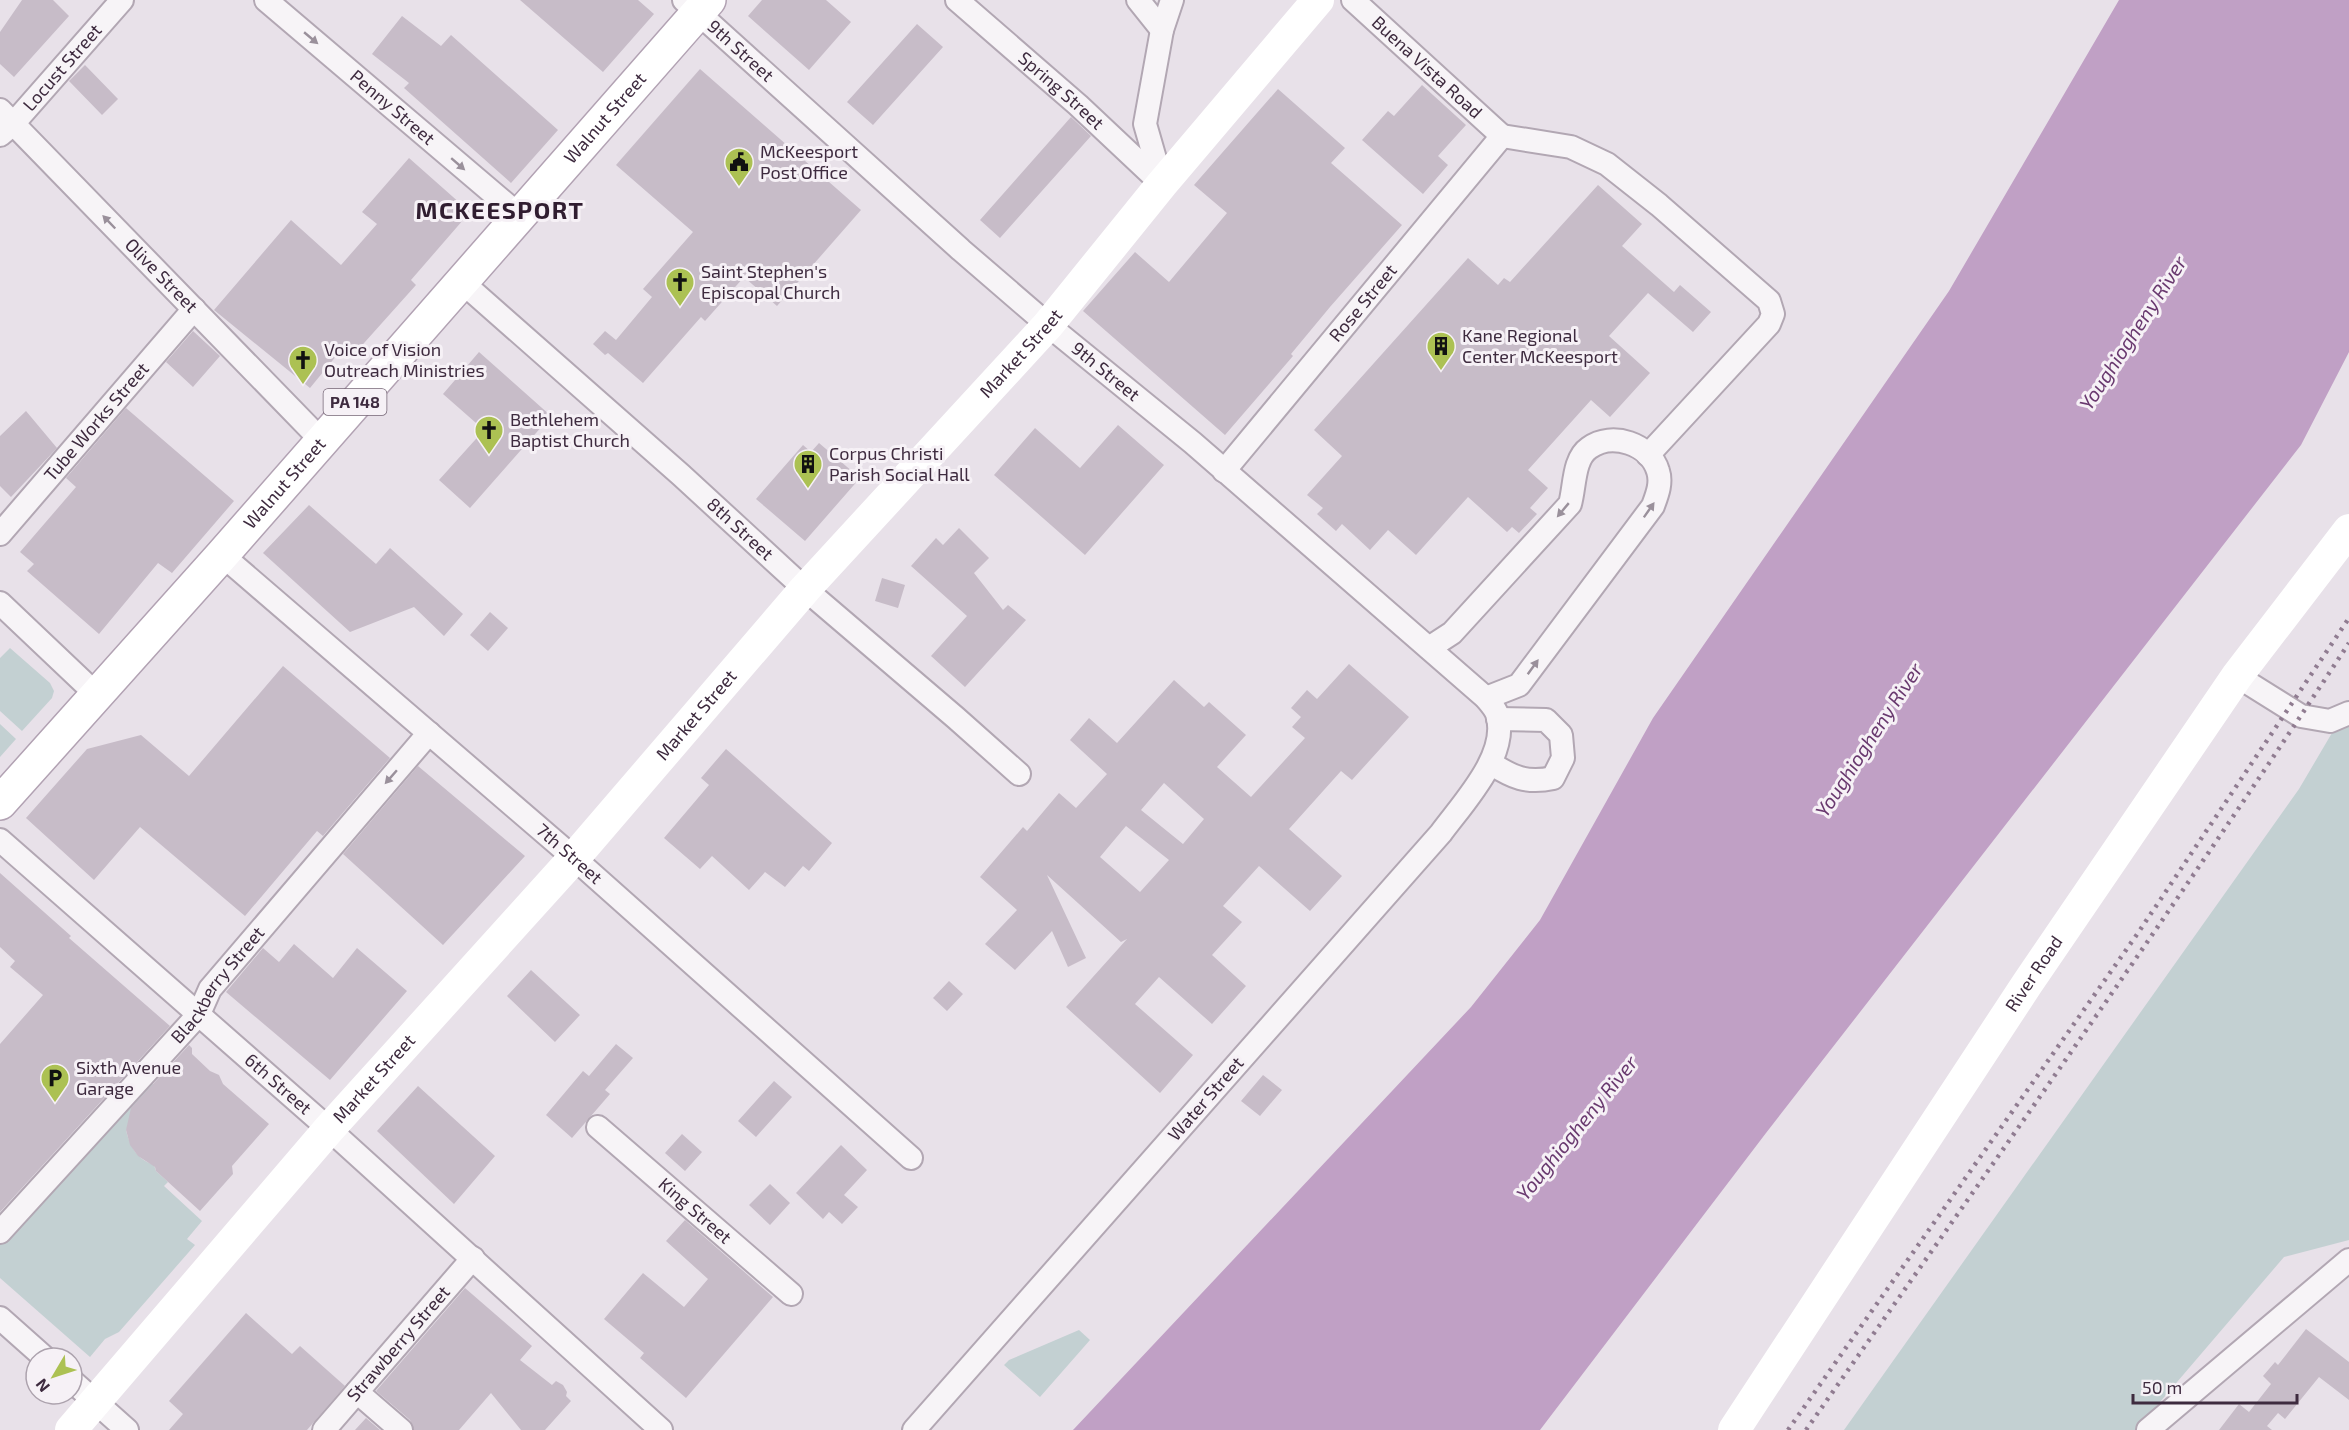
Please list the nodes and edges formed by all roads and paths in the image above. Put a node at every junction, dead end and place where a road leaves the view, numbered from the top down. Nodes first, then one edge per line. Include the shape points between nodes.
1 (122, 0) edge
2 (266, 0) edge
3 (957, 0) edge
4 (1138, 0) edge
5 (1172, 0) edge
6 (1318, 0) edge
7 (1353, 0) edge
8 (697, 4) edge
9 (1162, 30) junction
10 (4, 123) edge
11 (1502, 136) junction
12 (1162, 184) junction
13 (519, 216) junction
14 (462, 282) junction
15 (194, 309) junction
16 (1048, 325) junction
17 (322, 441) junction
18 (1648, 455) junction
19 (1224, 471) junction
20 (2349, 530) edge
21 (0, 534) edge
22 (222, 555) junction
23 (805, 589) junction
24 (0, 603) edge
25 (1429, 648) junction
26 (2237, 676) junction
27 (97, 695) junction
28 (1486, 699) junction
29 (2349, 713) edge
30 (1498, 719) junction
31 (429, 732) junction
32 (1491, 764) junction
33 (1019, 774) dead end
34 (0, 803) edge
35 (0, 840) edge
36 (574, 858) junction
37 (199, 1014) junction
38 (598, 1127) dead end
39 (329, 1129) junction
40 (911, 1158) dead end
41 (0, 1232) edge
42 (473, 1258) junction
43 (2349, 1260) edge
44 (791, 1294) dead end
45 (0, 1318) edge
46 (32, 1346) edge
47 (84, 1392) edge
48 (357, 1392) junction
49 (95, 1402) junction
50 (71, 1430) edge
51 (128, 1430) edge
52 (324, 1430) edge
53 (401, 1430) edge
54 (661, 1430) edge
55 (914, 1430) edge
56 (1734, 1430) edge
57 (2148, 1430) edge

1 - 10 street, Locust Street
2 -> 13 street, Penny Street
3 - 12 street, Spring Street
4 - 9 street
5 - 9 street
6 - 12 main road, Market Street
7 - 11 street, Buena Vista Road
8 - 13 main road, Walnut Street / PA 148
8 - 16 street, 9th Street via 939,230
9 - 12 street via 1145,124
15 -> 10 street, Olive Street
11 - 18 street via 1571,147 1607,164 1769,301 1773,314 1769,324
11 - 19 street, Rose Street
12 - 16 main road, Market Street
13 - 14 main road, Walnut Street / PA 148
14 - 17 main road, Walnut Street / PA 148
14 - 23 street, 8th Street
15 - 17 street, Olive Street
15 - 21 street, Tube Works Street
16 - 19 street, 9th Street
16 - 23 main road, Market Street
17 - 22 main road, Walnut Street / PA 148
18 -> 25 street via 1622,440 1588,448 1578,461 1570,504 1452,633
28 -> 18 street via 1519,686 1653,506 1659,490 1658,470
19 - 25 street, 9th Street
20 - 26 main road, River Road
22 - 27 main road, Walnut Street / PA 148
22 - 31 street, 7th Street
23 - 33 street, 8th Street
23 - 36 main road, Market Street
24 - 27 street
25 - 28 street, 9th Street
26 - 29 street via 2301,716 2330,721
26 - 56 main road, River Road via 2027,984
27 - 34 main road, Walnut Street / PA 148
28 - 30 street, 9th Street
30 - 32 street
30 - 32 street via 1546,720 1561,735 1563,758 1553,778 1538,782 1511,776
31 - 36 street, 7th Street
31 -> 37 street, Blackberry Street via 210,989
32 - 55 street, Water Street via 1441,833
35 - 37 street, 6th Street
36 - 39 main road, Market Street
36 - 40 street, 7th Street
37 - 39 street, 6th Street
37 - 41 street, Blackberry Street
38 - 44 street, King Street
39 - 42 street, 6th Street
39 - 49 main road, Market Street
42 - 48 street, Strawberry Street
42 - 54 street, 6th Street
43 - 57 street
45 - 46 street
47 - 49 street
48 - 52 street, Strawberry Street
48 - 53 street
49 - 50 main road, Market Street
49 - 51 street

